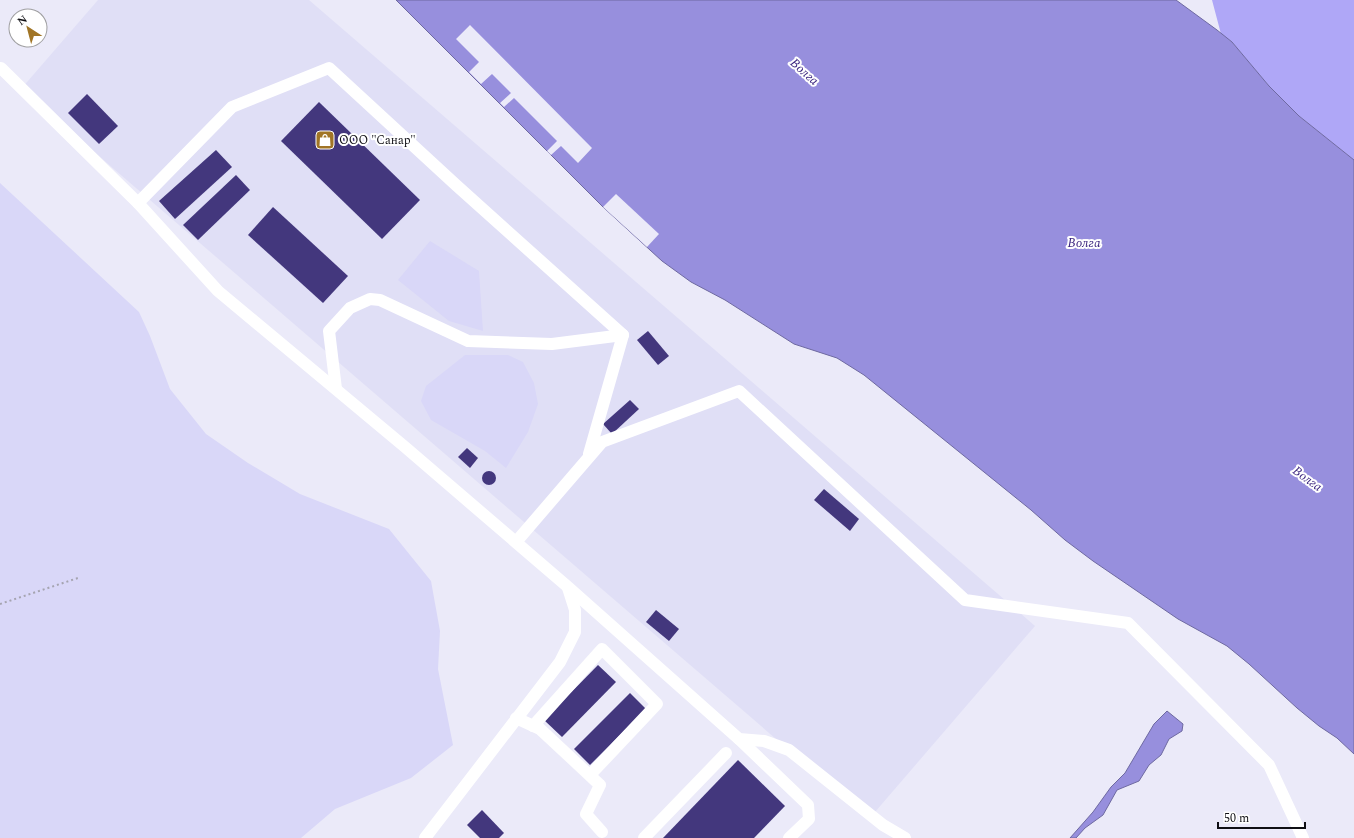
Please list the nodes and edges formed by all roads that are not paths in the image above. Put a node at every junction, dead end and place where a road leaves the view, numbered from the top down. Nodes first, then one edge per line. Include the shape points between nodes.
1 (1, 68) edge
2 (138, 203) junction
3 (623, 335) junction
4 (336, 389) junction
5 (588, 459) junction
6 (516, 542) junction
7 (568, 587) junction
8 (516, 718) junction
9 (533, 726) junction
10 (739, 739) junction
11 (726, 753) dead end
12 (590, 775) junction
13 (602, 836) edge
14 (427, 838) edge
15 (644, 838) edge
16 (789, 838) edge
17 (905, 838) edge
18 (1303, 838) edge

1 - 2 street
2 - 3 street via 232,107 329,68
2 - 4 street via 218,291
3 - 4 street via 552,344 468,341 380,300 370,299 350,308 329,331
3 - 5 street
4 - 6 street
5 - 6 street
5 - 18 street via 602,442 739,391 965,600 1128,623 1269,765
6 - 7 street
7 - 8 street via 575,610 575,632 560,662
7 - 10 street
8 - 9 street
8 - 14 street
9 - 12 street via 540,729
9 - 12 street via 602,649 657,704
10 - 16 street via 808,805 809,819
10 - 17 street via 764,741 789,750 883,825
11 - 15 street
12 - 13 street via 600,785 586,814

